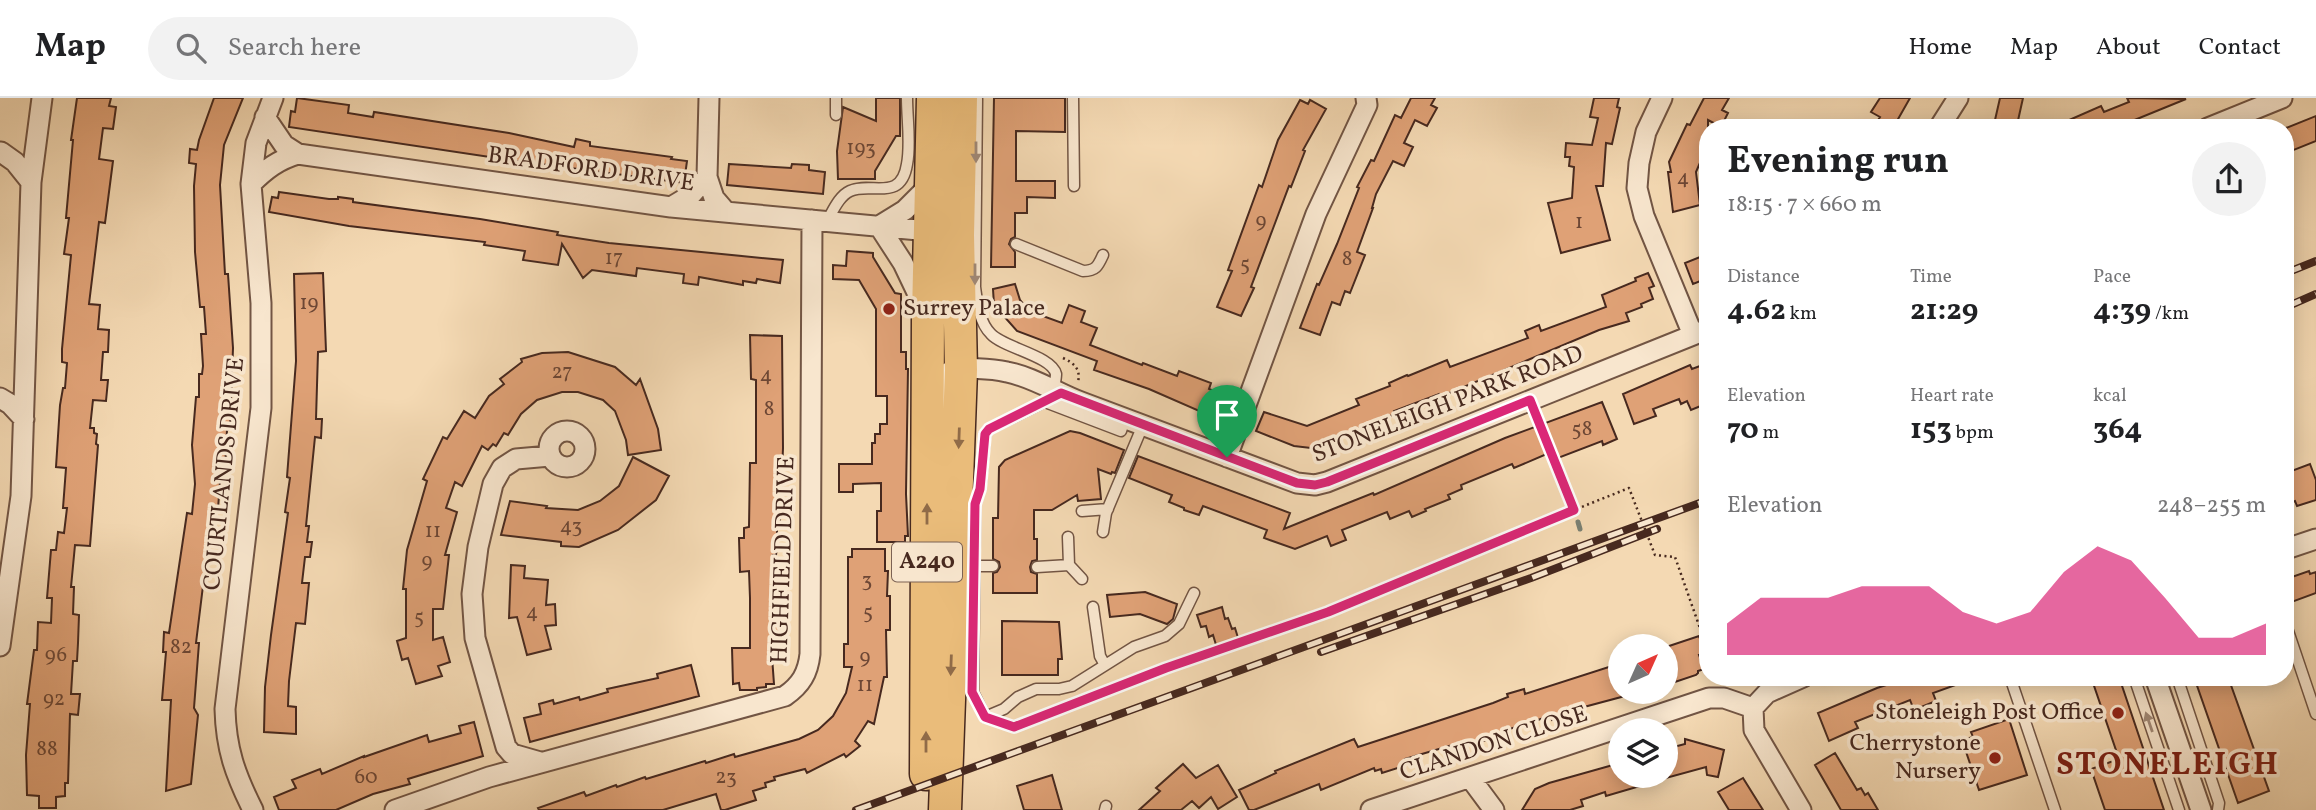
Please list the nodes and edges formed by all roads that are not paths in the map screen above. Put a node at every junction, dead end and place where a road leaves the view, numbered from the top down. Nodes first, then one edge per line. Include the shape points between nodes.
1 (42, 98) edge
2 (273, 98) edge
3 (709, 98) edge
4 (836, 98) edge
5 (907, 98) edge
6 (933, 98) edge
7 (961, 98) edge
8 (976, 98) edge
9 (1073, 98) edge
10 (1662, 98) edge
11 (1958, 98) edge
12 (2282, 98) edge
13 (1373, 101) edge
14 (836, 115) dead end
15 (265, 117) junction
16 (1948, 119) edge
17 (2230, 119) edge
18 (37, 134) junction
19 (1, 151) edge
20 (298, 154) junction
21 (919, 175) junction
22 (707, 177) junction
23 (31, 182) junction
24 (251, 184) junction
25 (1074, 186) dead end
26 (671, 207) junction
27 (726, 212) junction
28 (819, 220) junction
29 (878, 226) junction
30 (944, 233) junction
31 (1016, 244) dead end
32 (1103, 255) dead end
33 (928, 315) junction
34 (1699, 328) edge
35 (1699, 333) edge
36 (961, 370) junction
37 (26, 374) junction
38 (0, 391) edge
39 (1058, 396) junction
40 (0, 398) edge
41 (24, 419) junction
42 (1134, 422) junction
43 (928, 429) junction
44 (550, 456) dead end
45 (1227, 457) junction
46 (1108, 509) junction
47 (1082, 511) dead end
48 (1103, 532) dead end
49 (1068, 537) dead end
50 (2316, 538) edge
51 (2294, 546) edge
52 (1069, 565) junction
53 (975, 566) junction
54 (993, 566) dead end
55 (1037, 566) dead end
56 (1082, 579) dead end
57 (1194, 593) dead end
58 (1093, 607) dead end
59 (1, 640) edge
60 (2294, 649) edge
61 (1105, 665) junction
62 (1783, 686) edge
63 (2013, 686) edge
64 (2137, 686) edge
65 (2158, 686) edge
66 (2180, 686) edge
67 (1753, 708) junction
68 (2316, 714) edge
69 (506, 747) junction
70 (541, 762) junction
71 (489, 777) junction
72 (1471, 779) junction
73 (253, 810) edge
74 (395, 810) edge
75 (926, 810) edge
76 (945, 810) edge
77 (1371, 810) edge
78 (1494, 810) edge
79 (1801, 810) edge
80 (2055, 810) edge
81 (2179, 810) edge
82 (2200, 810) edge
83 (2218, 810) edge

1 - 18 street
2 - 15 street, COURTLANDS DRIVE
3 - 22 street
4 - 14 lane
5 - 21 lane
6 - 21 highway, A240
7 - 30 highway, A240
8 -> 39 lane via 978,306 990,334 1052,367
9 - 25 lane
10 - 34 street via 1646,132 1637,188 1644,216
11 - 16 street
12 - 17 street
13 - 45 street via 1316,214
15 - 20 street via 284,145
15 - 24 street, COURTLANDS DRIVE
18 - 19 street via 22,146
18 - 23 street
19 - 23 street
20 - 24 street via 268,167
20 - 26 street, BRADFORD DRIVE
21 - 28 lane via 890,189 852,190
21 - 29 street via 905,210
21 - 30 highway, A240
22 - 26 street via 691,195
22 - 27 street via 714,198
23 - 37 street
24 - 73 street, COURTLANDS DRIVE via 261,303 261,408 225,709 230,758
26 - 27 street, BRADFORD DRIVE
27 - 28 street, BRADFORD DRIVE
28 - 29 street, BRADFORD DRIVE
28 - 70 street, HIGHFIELD DRIVE via 807,672 785,696
29 - 30 street, BRADFORD DRIVE
29 - 33 street via 903,263
30 - 33 highway, A240
30 - 36 highway, A240
31 - 32 lane via 1083,271 1098,267
33 - 43 highway, A240
35 - 45 street, STONELEIGH PARK ROAD via 1327,482 1297,483
36 - 39 street, STONELEIGH PARK ROAD via 1007,372
36 - 43 street via 943,378 939,412
36 -> 76 highway, A240
37 - 38 street
37 - 41 street
39 - 42 street, STONELEIGH PARK ROAD
39 - 42 lane via 1121,431
39 - 53 lane via 985,434 975,504
40 - 41 street
41 - 59 street via 21,496
42 - 45 street, STONELEIGH PARK ROAD
42 - 46 lane
75 -> 43 highway, A240
44 - 69 street via 516,459 502,468 493,484 478,547 472,594 475,638
46 - 47 lane
46 - 48 lane
49 - 52 lane
50 - 51 street
52 - 55 lane
52 - 56 lane
53 - 54 lane
53 - 61 lane via 972,692 985,717 1036,689 1072,686
57 - 61 lane via 1179,624 1165,636 1134,647
58 - 61 lane
60 - 68 lane
62 - 67 street via 1767,693
63 - 80 lane
81 -> 64 lane
65 - 82 street
66 - 83 lane via 2220,803
67 - 72 street, CLANDON CLOSE via 1709,698
67 - 79 street via 1754,730
69 - 70 street via 512,754
69 - 71 street
70 - 71 street, HIGHFIELD DRIVE
71 - 74 street, HIGHFIELD DRIVE
72 - 77 street, CLANDON CLOSE
72 - 78 street

